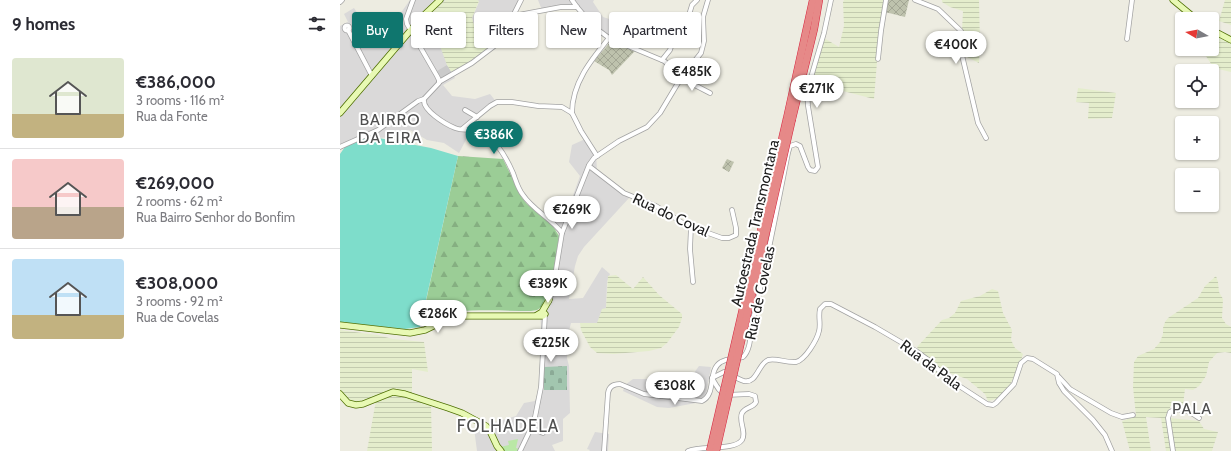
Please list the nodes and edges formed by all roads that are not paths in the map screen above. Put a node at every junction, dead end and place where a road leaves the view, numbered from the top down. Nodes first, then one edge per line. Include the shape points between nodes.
1 (413, 0) edge
2 (440, 0) edge
3 (521, 0) edge
4 (572, 0) edge
5 (697, 0) edge
6 (708, 0) edge
7 (813, 0) edge
8 (819, 0) edge
9 (831, 0) edge
10 (886, 0) edge
11 (915, 0) edge
12 (1132, 0) edge
13 (1173, 0) edge
14 (577, 7) junction
15 (427, 12) edge
16 (514, 12) edge
17 (536, 12) edge
18 (1188, 12) edge
19 (348, 30) dead end
20 (411, 30) joint
21 (1219, 34) edge
22 (609, 38) joint
23 (1127, 39) dead end
24 (1231, 40) edge
25 (422, 48) edge
26 (492, 48) edge
27 (633, 48) edge
28 (878, 59) dead end
29 (662, 60) junction
30 (372, 76) junction
31 (681, 78) junction
32 (439, 82) junction
33 (710, 93) dead end
34 (424, 99) junction
35 (573, 102) junction
36 (564, 108) junction
37 (465, 110) dead end
38 (340, 113) edge
39 (572, 113) junction
40 (477, 117) junction
41 (789, 118) junction
42 (461, 129) junction
43 (986, 138) dead end
44 (340, 147) edge
45 (597, 156) junction
46 (589, 166) junction
47 (732, 210) dead end
48 (691, 227) junction
49 (562, 234) junction
50 (693, 282) dead end
51 (549, 300) joint
52 (543, 315) junction
53 (340, 325) edge
54 (1058, 376) junction
55 (712, 378) junction
56 (340, 394) edge
57 (1133, 415) dead end
58 (1199, 418) dead end
59 (531, 428) junction
60 (543, 433) dead end
61 (501, 451) edge
62 (520, 451) edge
63 (604, 451) edge
64 (688, 451) edge
65 (710, 451) edge
66 (716, 451) edge
67 (1112, 451) edge
68 (1173, 451) edge

1 - 20 street via 406,19
2 - 15 street
3 - 16 street
4 - 14 street
5 - 29 street via 692,5 688,18 674,34 670,50
6 - 31 street via 703,17 704,41 701,53
7 - 41 highway, Autoestrada Transmontana
8 - 41 highway, Autoestrada Transmontana via 814,29
9 - 55 street, Rua de Covelas via 807,91 818,168 814,171 809,169 801,147 798,144 791,146 747,353 742,358 720,362
10 - 28 street
11 - 43 street via 938,9 961,31 961,51 978,121
12 - 23 street
13 - 18 street
14 - 17 street
14 - 22 street via 593,26
19 - 30 street
20 - 30 street
21 - 24 street
22 - 35 street via 582,74
25 - 32 street
26 - 32 street
27 - 29 street
29 - 31 street
30 - 38 street
31 - 33 street
31 - 45 street via 664,107 650,124
32 - 34 street
34 - 42 street via 429,111 455,128
34 - 44 street via 377,130
35 - 36 street
35 - 39 street
36 - 39 street
36 - 40 street via 500,102 492,104
37 - 40 street
39 - 45 street
40 - 42 street
41 - 65 highway, Autoestrada Transmontana, bridge
41 - 66 highway, Autoestrada Transmontana, bridge
42 - 49 street via 477,130 492,141 503,154 524,198 557,226
45 - 46 street
46 - 48 street, Rua do Coval via 624,193 656,206
46 - 49 street
47 - 48 street, Rua do Coval via 736,230 734,237 722,238
48 - 50 street
49 - 51 street
51 - 52 street
52 - 53 street via 470,315 445,320 425,330 410,333
52 - 59 street via 541,384
54 - 55 street, Rua da Pala via 1039,362 1027,358 1020,363 1012,386 995,404 986,404 947,378 916,351 828,303 820,309 818,334 807,354 800,360 768,360 752,379 747,381 725,372
54 - 57 street via 1070,389 1111,413 1122,417
54 - 67 street, Rua da Pala via 1064,391 1093,420 1105,435
55 - 63 street, Rua de Covelas via 708,396 702,401 644,394 620,384 614,385 610,388 608,396
55 - 64 street via 723,394 751,394 755,396 756,402 742,413 743,438 739,443
56 - 61 street via 348,403 356,405 393,392 448,408 486,426
58 - 68 street via 1186,411 1170,412 1168,418
59 - 60 street
59 - 62 street

